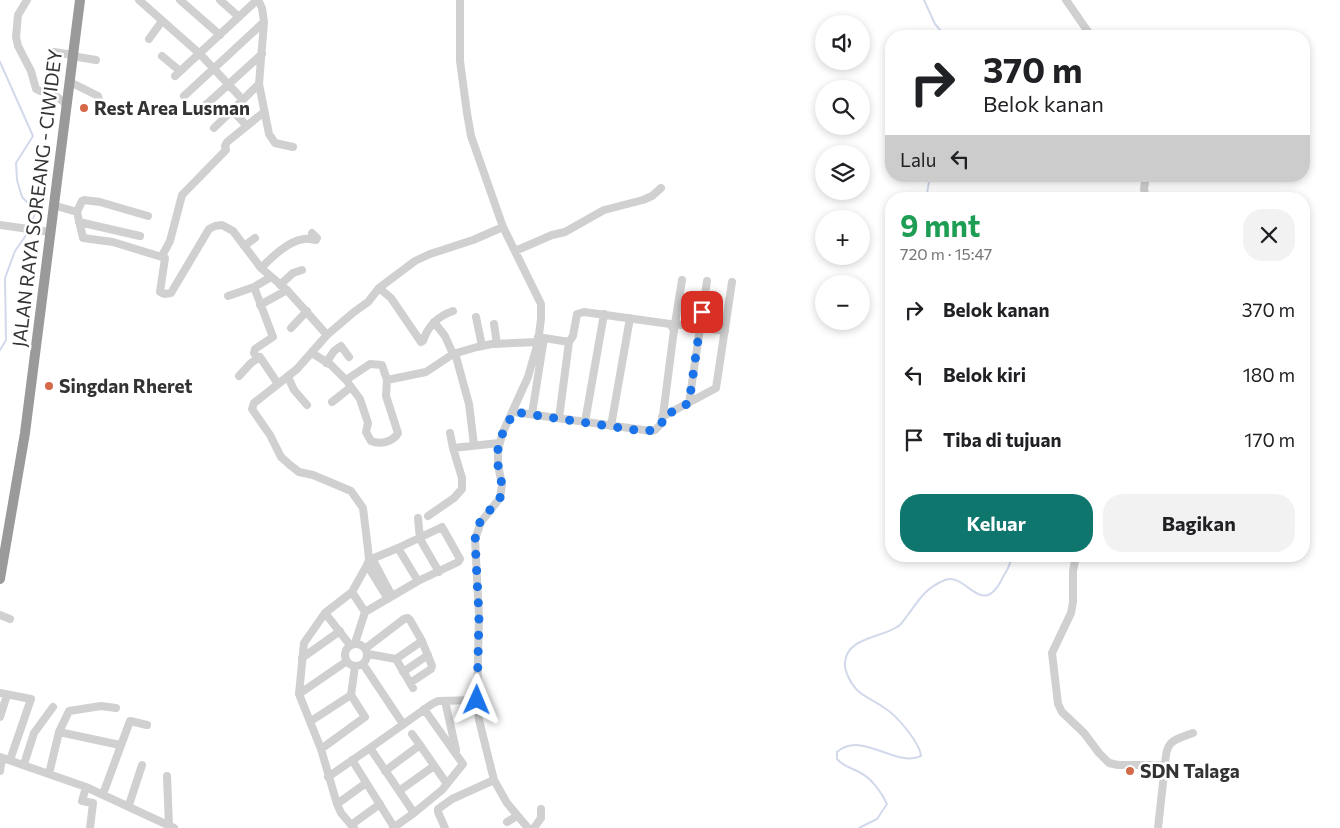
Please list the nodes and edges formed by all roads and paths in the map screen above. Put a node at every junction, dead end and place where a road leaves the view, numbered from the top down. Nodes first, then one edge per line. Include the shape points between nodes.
1 (27, 0) edge
2 (80, 0) edge
3 (180, 0) edge
4 (220, 0) edge
5 (257, 0) edge
6 (460, 0) edge
7 (1066, 0) edge
8 (143, 1) edge
9 (239, 17) junction
10 (162, 21) junction
11 (264, 22) junction
12 (1087, 30) edge
13 (220, 35) junction
14 (149, 39) dead end
15 (54, 52) dead end
16 (200, 54) junction
17 (262, 54) junction
18 (72, 56) junction
19 (162, 56) dead end
20 (96, 60) dead end
21 (214, 68) junction
22 (70, 82) junction
23 (259, 84) junction
24 (228, 85) junction
25 (184, 96) dead end
26 (243, 100) junction
27 (66, 104) junction
28 (102, 110) dead end
29 (232, 110) junction
30 (264, 112) junction
31 (196, 113) dead end
32 (246, 125) junction
33 (214, 128) dead end
34 (293, 147) dead end
35 (661, 188) dead end
36 (54, 205) junction
37 (77, 212) junction
38 (148, 216) dead end
39 (79, 222) junction
40 (0, 225) edge
41 (503, 227) junction
42 (50, 232) junction
43 (312, 233) dead end
44 (140, 236) dead end
45 (255, 238) dead end
46 (244, 246) junction
47 (515, 251) junction
48 (162, 256) junction
49 (261, 268) junction
50 (302, 270) dead end
51 (271, 277) junction
52 (682, 280) dead end
53 (707, 281) dead end
54 (732, 282) dead end
55 (280, 285) junction
56 (254, 287) junction
57 (379, 288) junction
58 (287, 290) junction
59 (228, 296) dead end
60 (260, 305) junction
61 (453, 310) dead end
62 (307, 311) junction
63 (604, 314) junction
64 (476, 317) dead end
65 (630, 318) junction
66 (434, 322) junction
67 (494, 324) dead end
68 (675, 327) junction
69 (700, 327) junction
70 (291, 328) dead end
71 (725, 330) junction
72 (327, 335) junction
73 (540, 339) junction
74 (569, 342) junction
75 (497, 344) junction
76 (482, 346) junction
77 (312, 353) junction
78 (454, 354) junction
79 (349, 357) dead end
80 (257, 358) junction
81 (326, 363) junction
82 (239, 376) dead end
83 (288, 377) junction
84 (346, 380) junction
85 (386, 380) junction
86 (278, 384) junction
87 (351, 387) junction
88 (332, 402) dead end
89 (689, 403) junction
90 (308, 405) dead end
91 (514, 412) junction
92 (532, 414) junction
93 (662, 417) junction
94 (559, 418) junction
95 (585, 422) junction
96 (610, 426) junction
97 (450, 433) dead end
98 (499, 443) junction
99 (474, 445) junction
100 (453, 448) junction
101 (428, 516) dead end
102 (418, 518) dead end
103 (420, 538) junction
104 (398, 548) junction
105 (369, 561) junction
106 (1075, 562) edge
107 (439, 572) junction
108 (0, 579) edge
109 (418, 581) junction
110 (352, 592) junction
111 (390, 597) junction
112 (365, 612) junction
113 (325, 613) junction
114 (0, 615) edge
115 (10, 618) dead end
116 (340, 631) junction
117 (422, 641) junction
118 (353, 644) junction
119 (367, 651) junction
120 (428, 655) junction
121 (302, 658) junction
122 (396, 659) junction
123 (347, 661) junction
124 (359, 665) junction
125 (404, 672) junction
126 (3, 694) edge
127 (299, 694) junction
128 (351, 695) junction
129 (477, 700) junction
130 (445, 701) junction
131 (53, 707) dead end
132 (116, 708) dead end
133 (424, 709) junction
134 (0, 716) edge
135 (311, 721) junction
136 (403, 724) junction
137 (147, 725) dead end
138 (60, 732) junction
139 (1193, 733) dead end
140 (412, 734) dead end
141 (120, 745) junction
142 (420, 746) junction
143 (370, 748) junction
144 (320, 749) junction
145 (458, 755) junction
146 (4, 758) edge
147 (352, 760) junction
148 (24, 764) junction
149 (142, 765) dead end
150 (1165, 765) junction
151 (434, 766) junction
152 (0, 771) edge
153 (385, 771) junction
154 (49, 774) junction
155 (167, 776) dead end
156 (328, 777) junction
157 (494, 780) junction
158 (366, 783) junction
159 (447, 784) junction
160 (86, 787) junction
161 (399, 791) junction
162 (103, 794) junction
163 (337, 804) junction
164 (380, 804) junction
165 (129, 806) junction
166 (541, 809) dead end
167 (414, 813) junction
168 (517, 816) junction
169 (506, 822) dead end
170 (172, 827) edge
171 (353, 827) edge
172 (90, 828) edge
173 (394, 828) edge
174 (445, 828) edge
175 (528, 828) edge
176 (534, 828) edge
177 (1158, 828) edge

1 - 27 street via 18,15 18,46 31,70 36,89 51,92
2 - 18 highway, JALAN RAYA SOREANG - CIWIDEY
3 - 13 street
4 - 9 street
5 - 9 street
5 - 11 street
6 - 41 street via 460,61 466,113 476,153
7 - 12 street
8 - 10 street
9 - 13 street
10 - 14 street
10 - 16 street
11 - 17 street
11 - 21 street
13 - 16 street
15 - 18 street
16 - 19 street via 178,74
16 - 21 street
17 - 23 street
17 - 24 street
18 - 20 street
18 - 22 highway, JALAN RAYA SOREANG - CIWIDEY
21 - 24 street
21 - 25 street
22 - 27 highway, JALAN RAYA SOREANG - CIWIDEY
22 - 28 street via 98,96
23 - 26 street
23 - 30 street
24 - 26 street
24 - 31 street
26 - 29 street
27 - 36 highway, JALAN RAYA SOREANG - CIWIDEY
29 - 32 street
29 - 33 street
30 - 32 street
30 - 34 street via 274,143
32 - 48 street via 227,142 226,150 182,195 170,241
35 - 47 street via 643,200 604,210 565,232
36 - 37 street
36 - 42 highway, JALAN RAYA SOREANG - CIWIDEY
37 - 38 street via 84,200
37 - 39 street
39 - 44 street
39 - 48 street via 85,239 113,242
40 - 42 street
41 - 47 street
41 - 57 street via 415,261
42 - 108 highway, JALAN RAYA SOREANG - CIWIDEY via 25,433
43 - 49 street via 316,240 303,239 283,248
45 - 46 street
46 - 48 street via 234,231 222,225 212,227 171,293 164,294 160,292 165,260
46 - 49 street
47 - 73 street via 541,304
49 - 51 street
50 - 55 street via 293,273
51 - 55 street
51 - 56 street
52 - 68 street
53 - 69 street
54 - 71 street
55 - 58 street
56 - 59 street
56 - 60 street
57 - 66 street via 392,298 422,342
57 - 72 street via 368,302
58 - 60 street
58 - 62 street
60 - 80 street via 273,337 255,349
61 - 66 street
62 - 70 street
62 - 72 street
63 - 65 street
63 - 74 street via 579,312
63 - 95 street
64 - 76 street
65 - 68 street
65 - 96 street
66 - 78 street
67 - 75 street
68 - 69 street
68 - 93 street
69 - 71 street
69 - 89 street
71 - 89 street via 716,388
72 - 77 street
73 - 74 street
73 - 75 street
73 - 91 street
73 - 92 street
74 - 94 street
75 - 76 street
76 - 78 street
77 - 81 street
77 - 83 street
78 - 85 street via 426,372
78 - 99 street via 469,404
79 - 81 street via 342,346
80 - 82 street
80 - 86 street via 261,358
81 - 84 street
83 - 86 street
83 - 90 street via 294,390
84 - 85 street via 373,363 382,364
84 - 87 street
85 - 87 street via 386,396 398,433 379,444 370,440 366,432 368,423 360,399
86 - 105 street via 254,403 252,410 281,457 290,465 299,472 353,492 363,508
87 - 88 street
89 - 93 street
91 - 92 street
91 - 98 street
92 - 94 street
93 - 96 street via 659,427 651,432
94 - 95 street
95 - 96 street
97 - 100 street
98 - 99 street
98 - 129 street via 500,498 480,522 475,539 479,616
99 - 100 street
100 - 101 street via 462,478 462,490
102 - 103 street
103 - 104 street
103 - 107 street
103 - 107 street via 443,528 460,559
104 - 105 street
104 - 109 street
105 - 110 street
105 - 111 street
106 - 150 street via 1071,613 1052,653 1058,704 1109,763
107 - 109 street
109 - 111 street
110 - 112 street
110 - 113 street
111 - 112 street
112 - 118 street
113 - 116 street
113 - 121 street via 304,643
114 - 115 street
116 - 118 street
116 - 121 street
117 - 119 street via 406,618
117 - 120 street
117 - 122 street
118 - 119 street via 362,644
118 - 123 street via 345,652
119 - 122 street
119 - 124 street
120 - 125 street
120 - 125 street via 432,667 412,686
121 - 127 street
122 - 125 street
123 - 124 street
123 - 127 street
124 - 128 street
124 - 136 street
126 - 134 street
126 - 146 street via 31,699
127 - 135 street
128 - 135 street
128 - 144 street via 364,718
129 - 130 street
129 - 157 street
130 - 133 street
130 - 145 street
131 - 148 street via 34,732
132 - 138 street via 102,706 69,711
133 - 136 street
133 - 145 street
135 - 144 street
136 - 143 street
137 - 141 street via 130,720
138 - 141 street
138 - 154 street
139 - 150 street via 1170,743 1165,753
140 - 142 street
141 - 162 street
142 - 151 street
142 - 153 street
143 - 147 street
143 - 153 street
144 - 156 street
145 - 159 street via 463,766
146 - 148 street
146 - 152 street
147 - 156 street
147 - 158 street
148 - 154 street
149 - 165 street
150 - 177 street
151 - 159 street
151 - 161 street
153 - 161 street
154 - 160 street
155 - 170 street
156 - 163 street
157 - 168 street
157 - 174 street via 438,809
158 - 163 street
158 - 164 street
159 - 167 street
160 - 162 street
160 - 172 street via 82,801 93,803
161 - 167 street
162 - 165 street
163 - 171 street
164 - 171 street
164 - 173 street
165 - 170 street
166 - 176 street via 541,818
167 - 173 street
168 - 169 street
168 - 175 street

